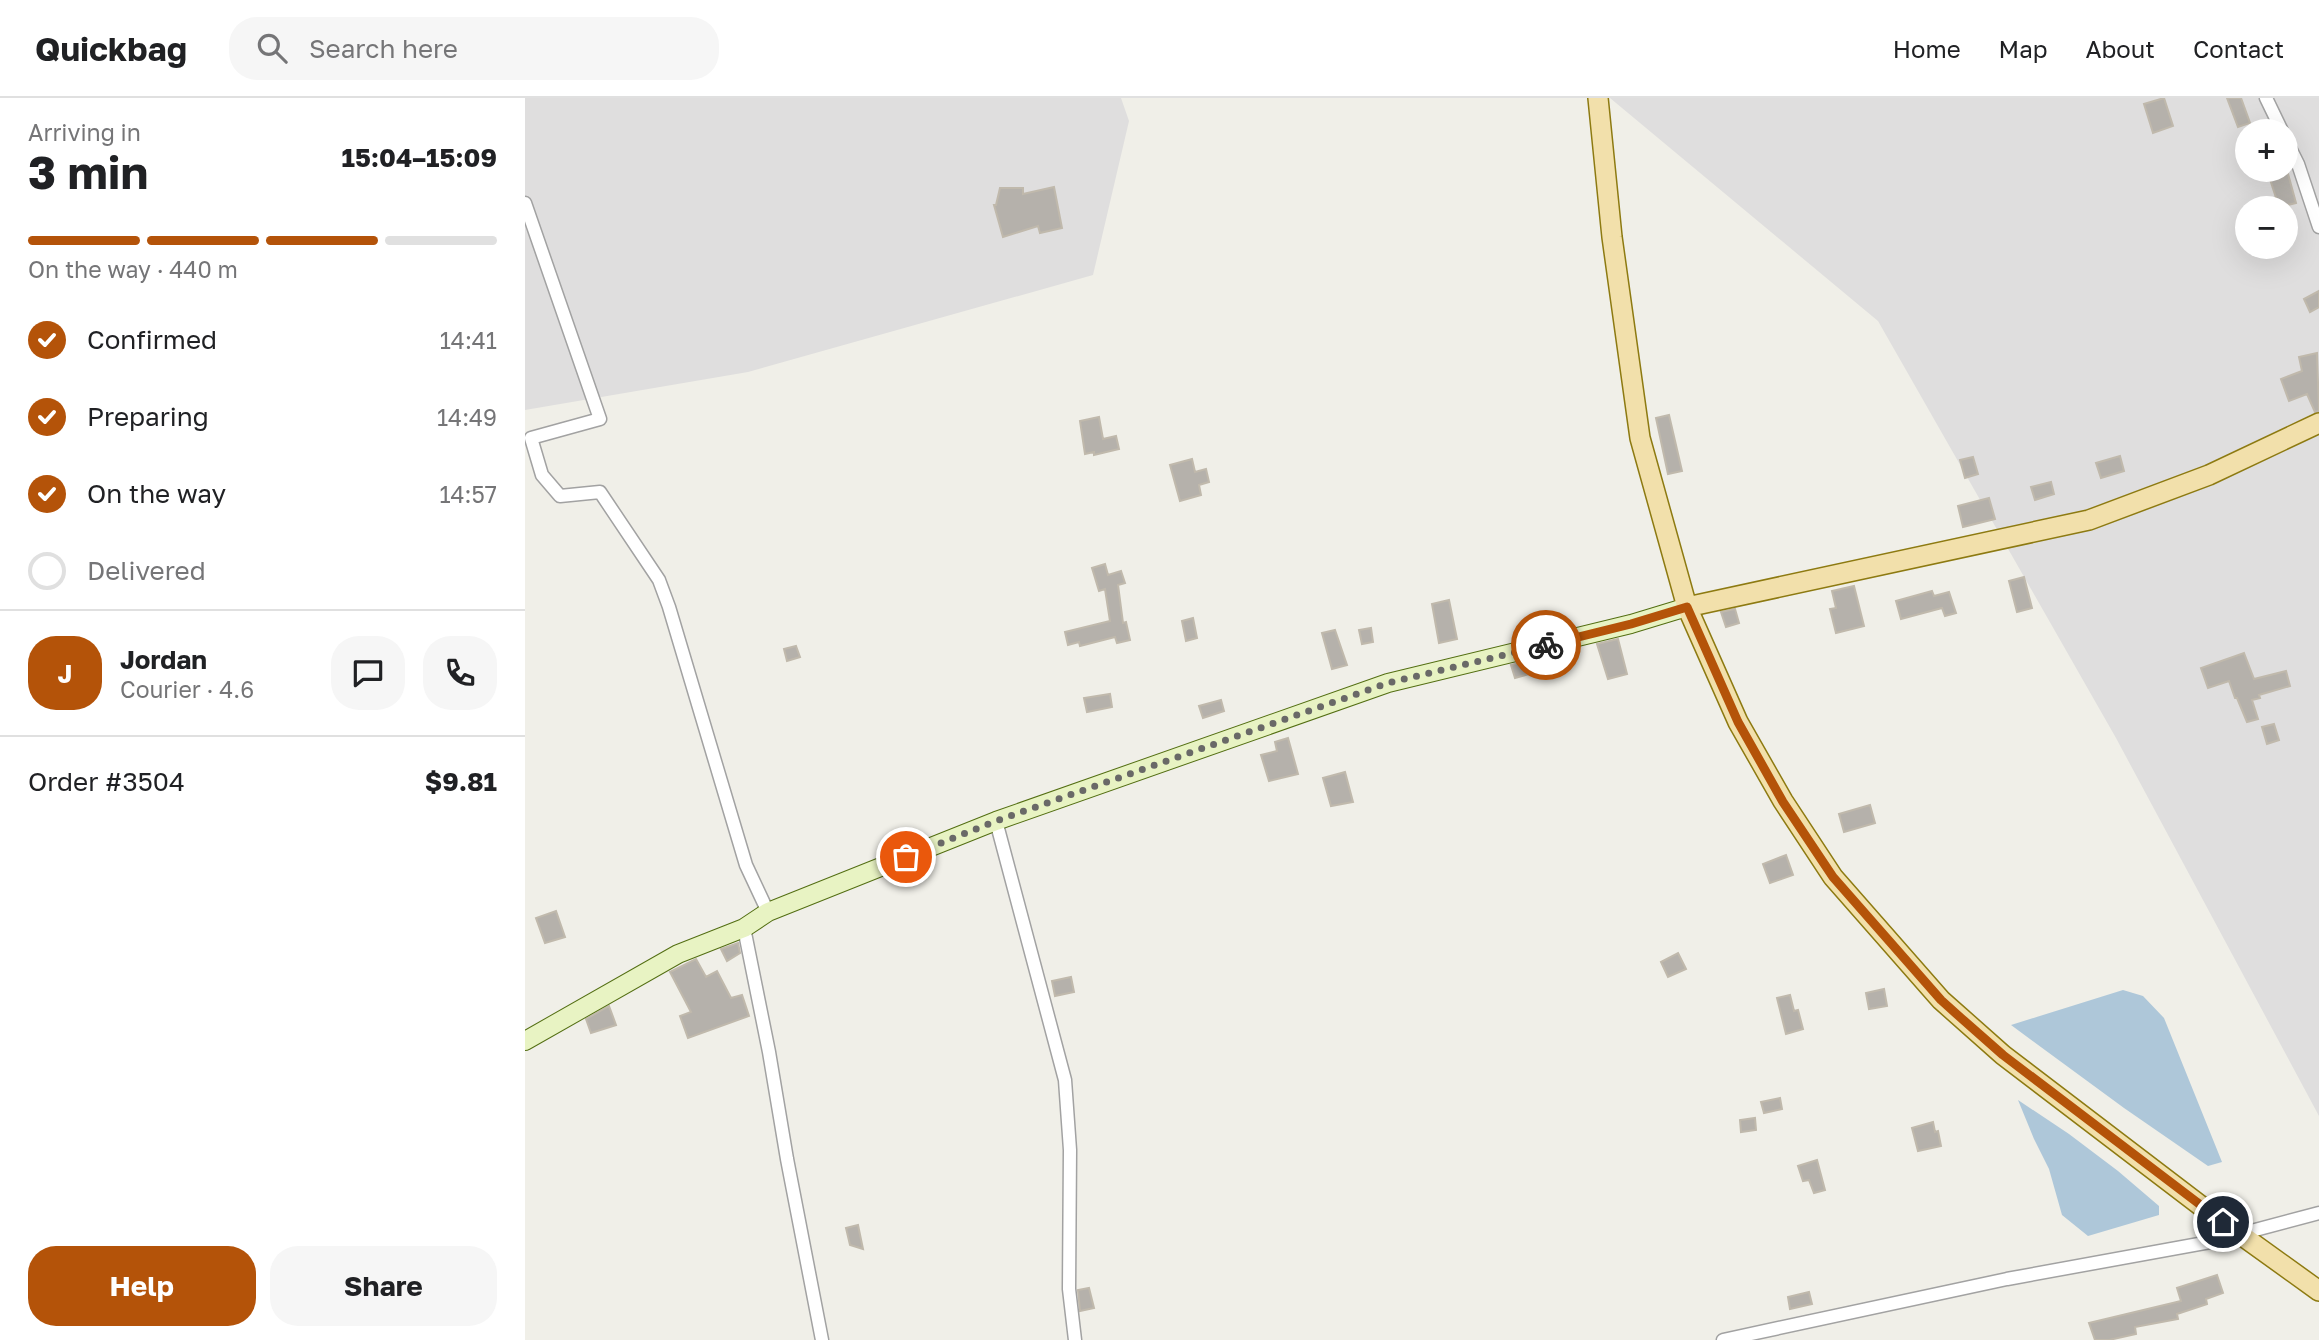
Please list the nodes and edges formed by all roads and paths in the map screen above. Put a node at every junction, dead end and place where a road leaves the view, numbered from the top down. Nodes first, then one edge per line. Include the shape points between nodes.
1 (1598, 98) edge
2 (2266, 98) edge
3 (2276, 119) edge
4 (2298, 164) edge
5 (525, 203) edge
6 (2319, 227) edge
7 (2319, 423) edge
8 (1687, 607) junction
9 (996, 821) junction
10 (768, 912) junction
11 (744, 928) junction
12 (525, 1041) edge
13 (2319, 1213) edge
14 (2240, 1234) junction
15 (2319, 1291) edge
16 (822, 1340) edge
17 (1075, 1340) edge
18 (1723, 1340) edge

1 - 8 main road via 1640,438
2 - 3 street
4 - 6 street
5 - 10 street via 600,419 531,438 542,475 560,496 600,492 659,580 746,865
7 - 8 main road via 2209,475 2089,520
8 - 9 main road via 1388,683
8 - 14 main road via 1738,722 1783,802 1833,877 1932,990 2003,1055
9 - 10 main road
9 - 17 street via 1065,1080 1070,1150 1069,1289
10 - 11 main road
11 - 12 main road via 678,954
11 - 16 street
13 - 14 street
14 - 15 main road
14 - 18 street

